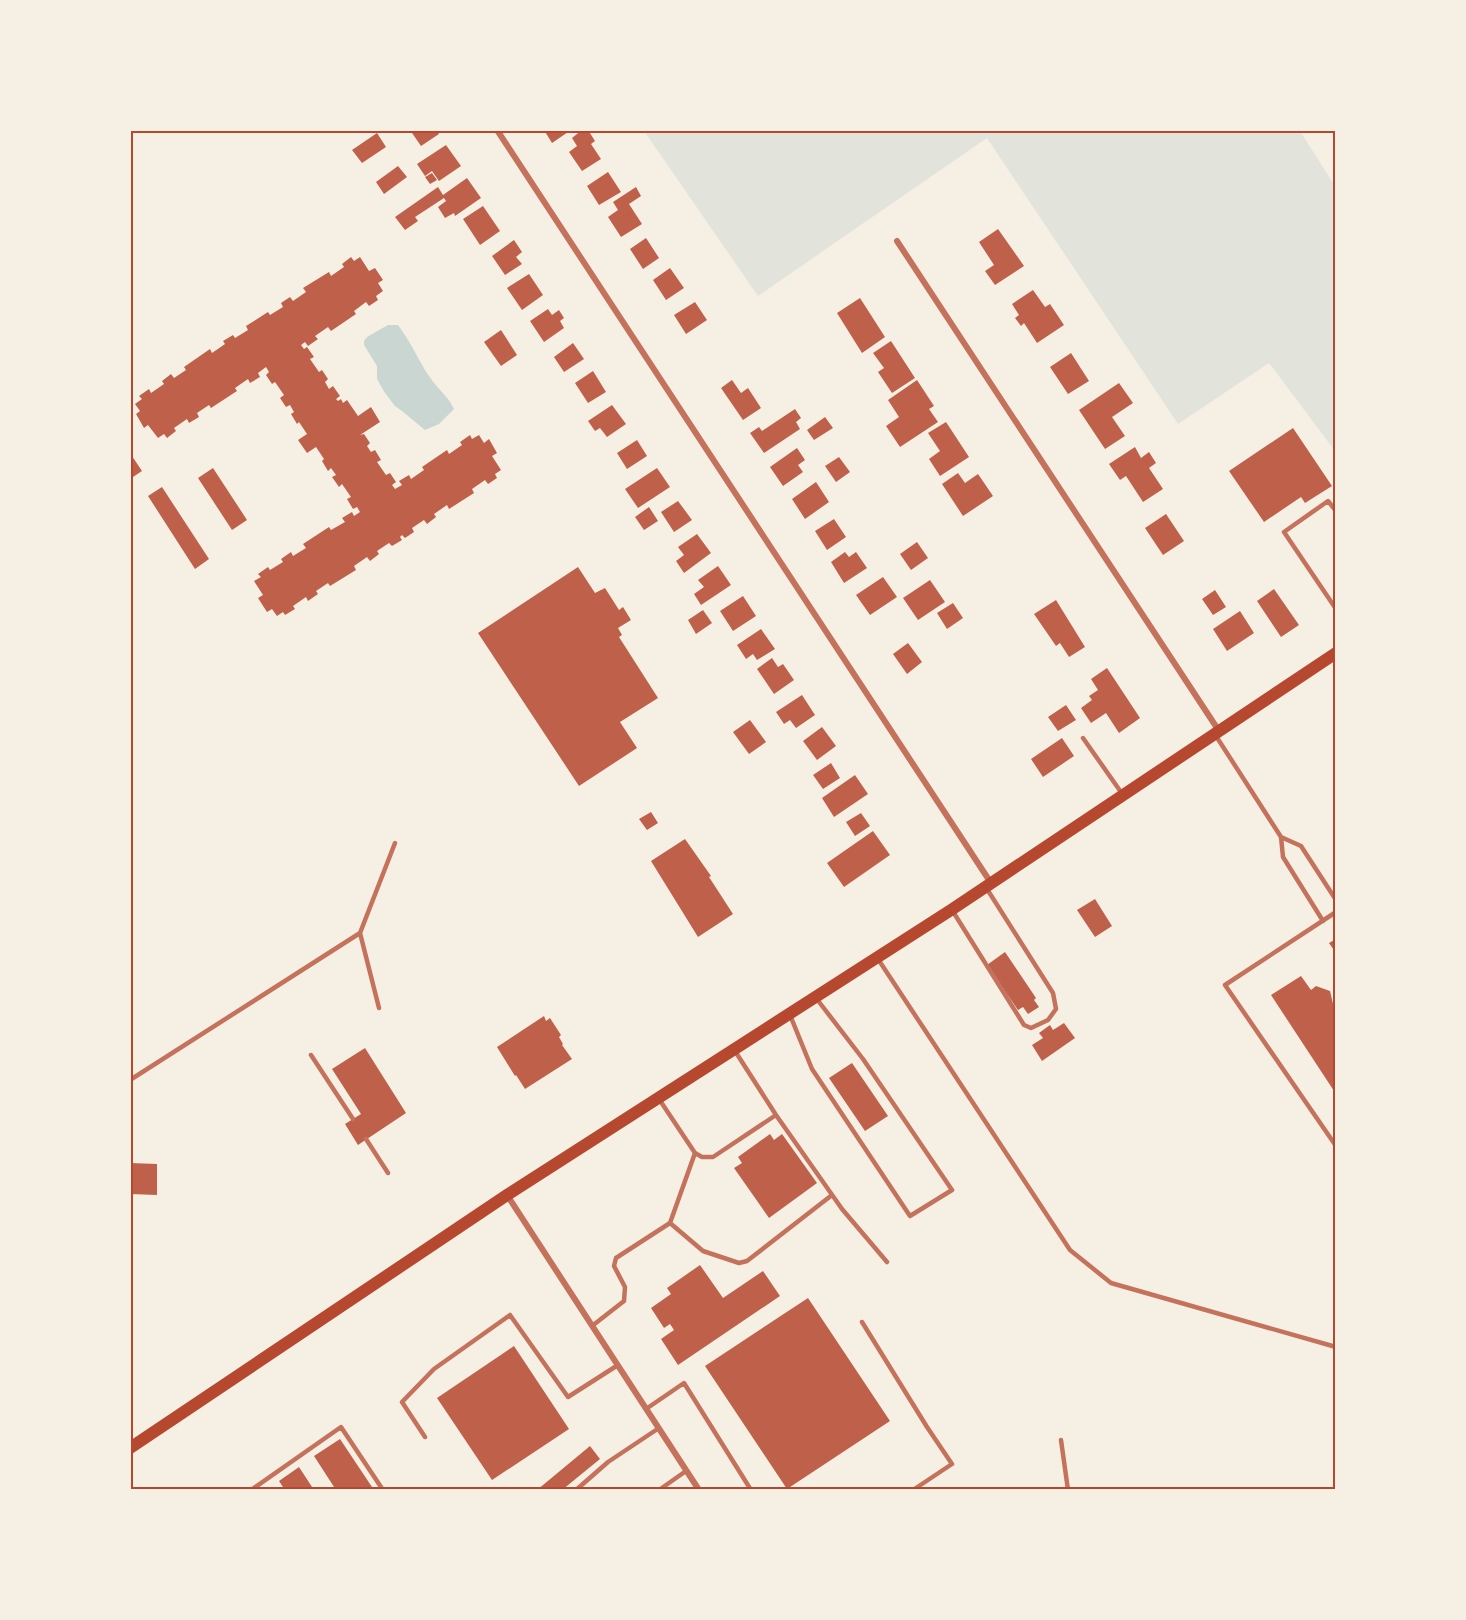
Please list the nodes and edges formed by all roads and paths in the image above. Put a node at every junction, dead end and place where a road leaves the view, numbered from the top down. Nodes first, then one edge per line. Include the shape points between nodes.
1 (497, 130) edge
2 (897, 241) dead end
3 (1335, 511) edge
4 (1335, 609) edge
5 (1335, 653) edge
6 (1217, 732) junction
7 (1083, 738) dead end
8 (1123, 795) junction
9 (1281, 837) junction
10 (395, 843) dead end
11 (988, 885) junction
12 (1335, 900) edge
13 (951, 910) junction
14 (1335, 912) edge
15 (1323, 921) junction
16 (360, 933) junction
17 (876, 957) junction
18 (815, 997) junction
19 (379, 1008) dead end
20 (789, 1013) junction
21 (733, 1049) junction
22 (311, 1055) dead end
23 (130, 1080) edge
24 (658, 1097) junction
25 (776, 1115) junction
26 (353, 1119) dead end
27 (366, 1139) dead end
28 (1335, 1146) edge
29 (695, 1153) junction
30 (388, 1173) dead end
31 (507, 1195) junction
32 (832, 1195) junction
33 (670, 1223) junction
34 (886, 1262) dead end
35 (862, 1322) dead end
36 (592, 1326) junction
37 (1335, 1347) edge
38 (618, 1365) junction
39 (646, 1409) junction
40 (659, 1428) junction
41 (425, 1437) dead end
42 (1061, 1440) dead end
43 (130, 1448) edge
44 (687, 1471) junction
45 (580, 1488) edge
46 (250, 1490) edge
47 (383, 1490) edge
48 (659, 1490) edge
49 (699, 1490) edge
50 (751, 1490) edge
51 (913, 1490) edge
52 (1068, 1490) edge

1 - 11 street
2 - 6 street
3 - 4 lane via 1328,501 1284,531
5 - 6 main road
6 - 8 main road
6 - 9 lane
7 - 8 lane
8 - 11 main road
9 - 12 lane via 1301,846
9 - 15 lane via 1283,857
10 - 16 lane
11 - 13 main road
11 - 13 lane via 1053,993 1056,1009 1048,1020 1031,1028 1024,1025
13 - 17 main road
14 - 15 lane
15 - 28 lane via 1225,985
16 - 19 lane
16 - 23 lane
17 - 18 main road
17 - 37 lane via 1070,1250 1111,1283
18 - 20 main road
18 - 20 lane via 863,1059 952,1190 910,1216 812,1070
20 - 21 main road
21 - 24 main road
21 - 25 lane
22 - 26 lane
24 - 29 lane
24 - 31 main road
25 - 29 lane via 713,1157
25 - 32 lane
27 - 30 lane
29 - 33 lane
31 - 36 street
31 - 43 main road
32 - 33 lane via 747,1261 739,1263 703,1251
32 - 34 lane
33 - 36 lane via 616,1258 614,1266 625,1287 624,1301
35 - 51 lane via 952,1464
36 - 38 street
38 - 39 street
38 - 41 lane via 568,1397 510,1315 434,1369 402,1402
39 - 40 street
39 - 50 lane via 684,1383
40 - 44 street
40 - 45 lane via 608,1462
42 - 52 lane
44 - 48 lane
44 - 49 street
46 - 47 lane via 341,1427

